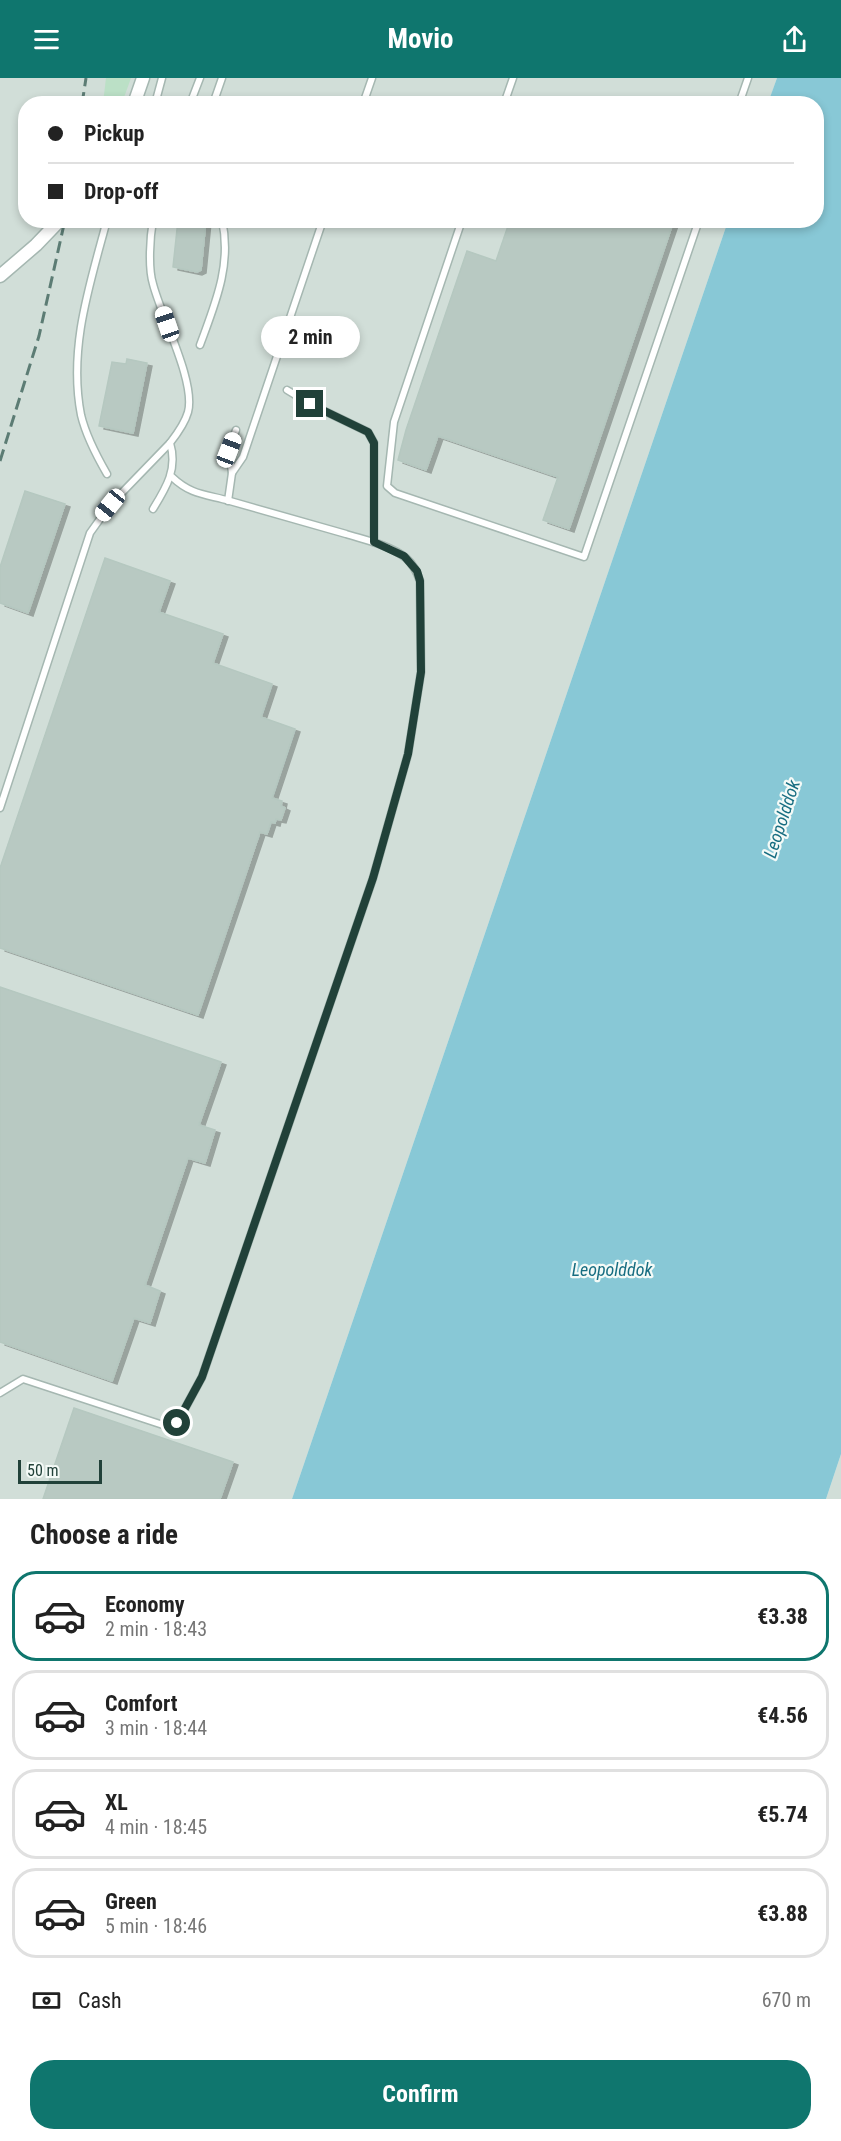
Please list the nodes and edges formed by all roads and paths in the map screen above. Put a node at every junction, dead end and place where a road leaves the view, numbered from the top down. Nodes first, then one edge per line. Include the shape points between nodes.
1 (143, 78) edge
2 (162, 78) edge
3 (200, 78) edge
4 (222, 78) edge
5 (372, 78) edge
6 (513, 78) edge
7 (748, 78) edge
8 (137, 96) edge
9 (157, 96) edge
10 (193, 96) edge
11 (216, 96) edge
12 (366, 96) edge
13 (507, 96) edge
14 (742, 96) edge
15 (52, 228) edge
16 (105, 228) edge
17 (151, 228) edge
18 (224, 228) edge
19 (320, 228) edge
20 (459, 228) edge
21 (696, 228) edge
22 (0, 276) edge
23 (200, 345) dead end
24 (287, 390) dead end
25 (236, 430) dead end
26 (170, 443) junction
27 (232, 473) junction
28 (107, 474) dead end
29 (172, 477) junction
30 (228, 501) junction
31 (153, 509) dead end
32 (374, 542) junction
33 (0, 808) edge
34 (0, 1393) edge

1 - 8 street
2 - 9 lane
3 - 10 lane
4 - 11 lane
5 - 12 lane
6 - 13 lane
7 - 14 lane
15 - 22 street
16 - 28 lane via 85,302 76,380 82,416
17 - 26 lane via 152,282 188,385 189,410
18 - 23 lane via 220,291
19 - 27 lane via 243,457
20 - 21 lane via 394,422 387,486 395,493 585,557
24 - 32 lane via 368,432 374,443
25 - 27 lane via 229,450
26 - 29 lane
26 - 33 lane via 110,505 90,533
27 - 30 lane
29 - 30 lane via 195,494
29 - 31 lane
30 - 32 lane
32 - 34 lane via 404,556 420,581 421,672 408,754 373,878 202,1377 177,1423 163,1425 23,1379

